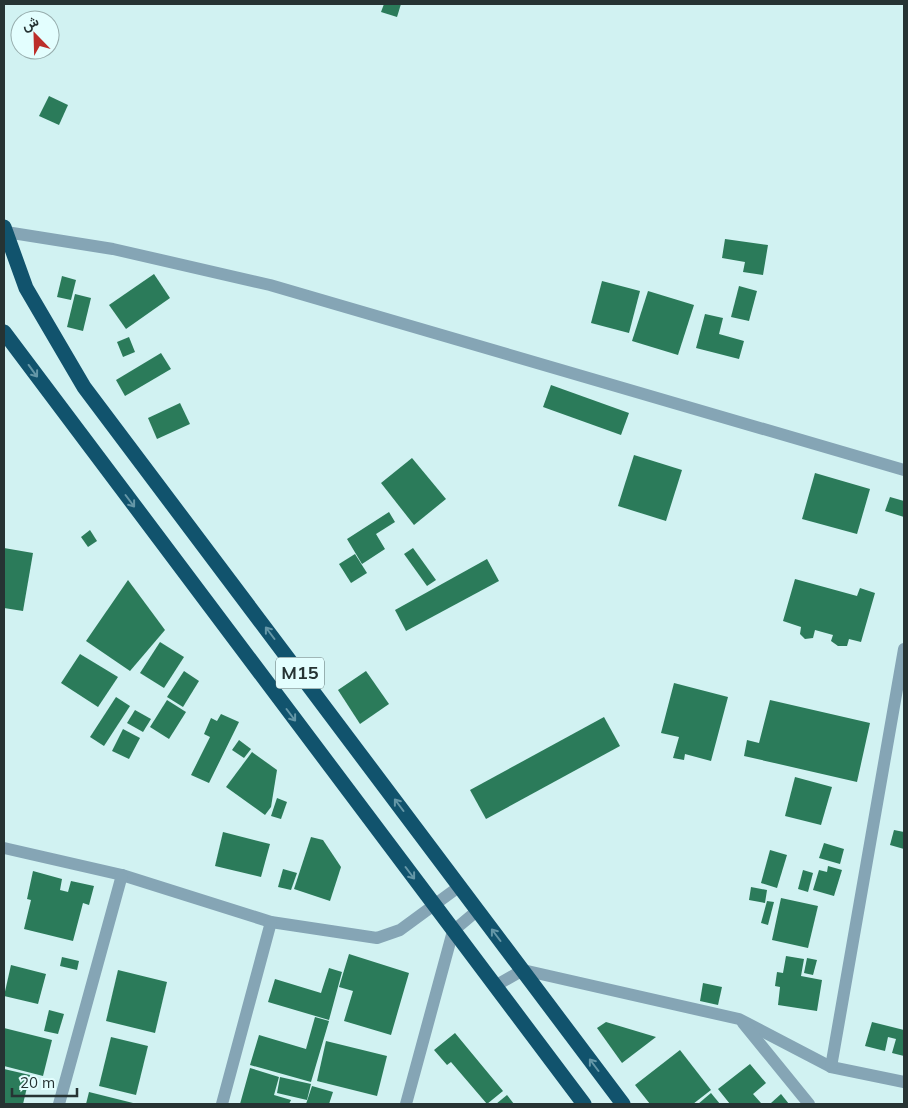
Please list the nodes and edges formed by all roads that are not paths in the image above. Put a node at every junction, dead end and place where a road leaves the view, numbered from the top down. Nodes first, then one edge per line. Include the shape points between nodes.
1 (5, 230) edge
2 (4, 332) edge
3 (904, 470) edge
4 (904, 649) edge
5 (4, 848) edge
6 (122, 875) junction
7 (460, 886) junction
8 (434, 905) junction
9 (478, 910) junction
10 (271, 922) junction
11 (454, 931) junction
12 (523, 970) junction
13 (495, 986) junction
14 (740, 1019) junction
15 (830, 1066) junction
16 (904, 1082) edge
17 (59, 1104) edge
18 (222, 1104) edge
19 (406, 1104) edge
20 (584, 1104) edge
21 (623, 1104) edge
22 (810, 1104) edge

1 - 3 street via 270,285
7 -> 1 highway, M15 via 84,387 26,288
2 -> 8 highway, M15
4 - 15 street
5 - 6 street
6 - 10 street
6 - 17 street
7 - 8 street
7 - 9 highway, M15
8 - 10 street via 400,930 377,938
8 - 11 highway, M15
9 - 11 street
12 -> 9 highway, M15
10 - 18 street
11 - 13 highway, M15
11 - 19 street
12 - 13 street
12 - 14 street
21 -> 12 highway, M15
13 - 20 highway, M15
14 - 15 street
14 - 22 street
15 - 16 street

